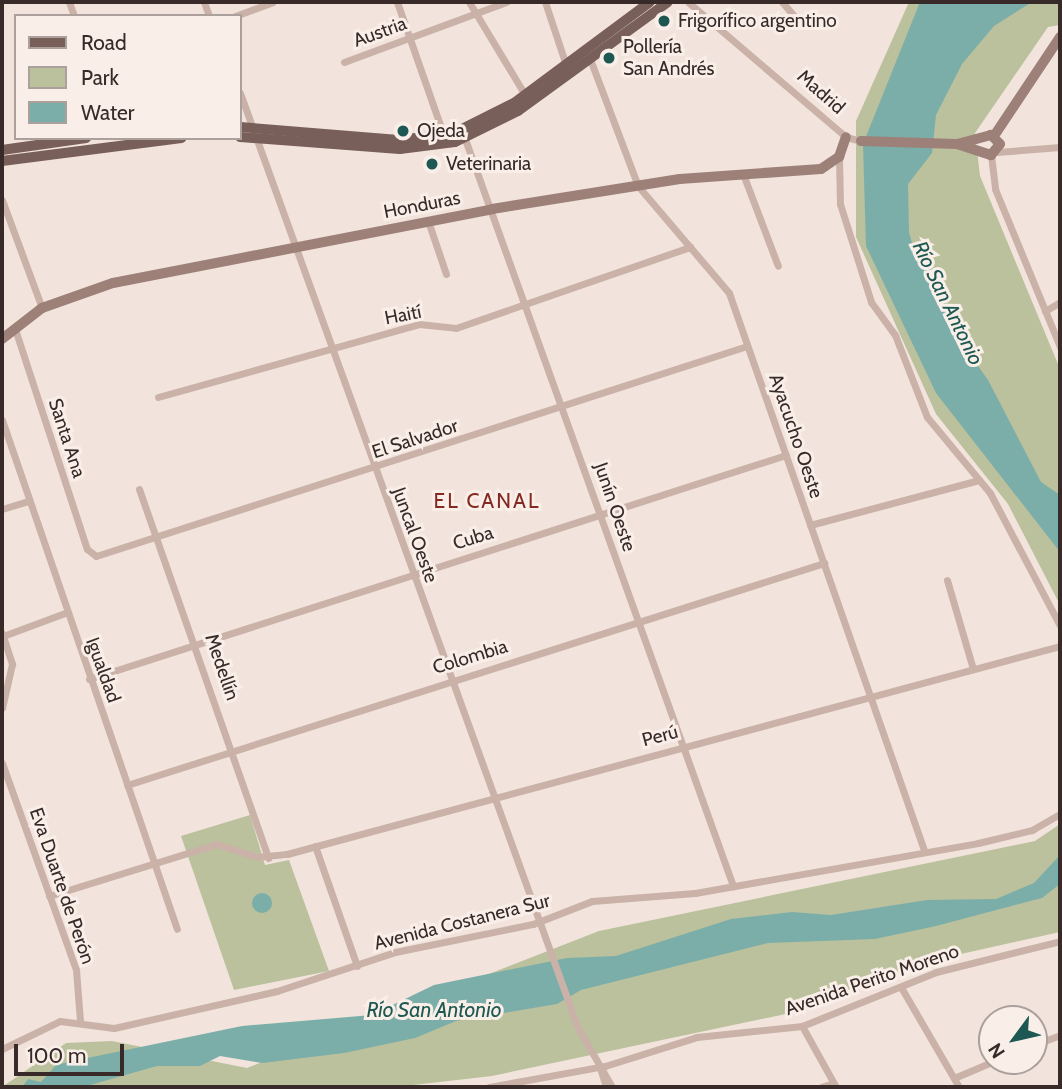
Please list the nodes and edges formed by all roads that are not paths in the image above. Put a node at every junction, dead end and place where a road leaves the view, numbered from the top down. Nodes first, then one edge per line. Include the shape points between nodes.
1 (273, 2) edge
2 (397, 2) edge
3 (468, 2) edge
4 (506, 2) edge
5 (545, 2) edge
6 (661, 2) edge
7 (668, 2) edge
8 (688, 2) edge
9 (782, 2) edge
10 (651, 8) edge
11 (476, 13) junction
12 (240, 14) edge
13 (801, 24) dead end
14 (1060, 37) edge
15 (411, 38) junction
16 (590, 59) junction
17 (344, 62) dead end
18 (566, 65) junction
19 (525, 95) junction
20 (242, 98) edge
21 (242, 128) edge
22 (255, 133) junction
23 (242, 135) edge
24 (444, 136) junction
25 (846, 137) junction
26 (991, 138) junction
27 (465, 139) junction
28 (72, 140) edge
29 (166, 140) edge
30 (861, 141) joint
31 (953, 144) junction
32 (1060, 146) edge
33 (1020, 147) junction
34 (2, 150) edge
35 (991, 153) junction
36 (839, 158) junction
37 (2, 161) edge
38 (743, 174) junction
39 (638, 186) junction
40 (2, 200) edge
41 (492, 209) junction
42 (428, 221) junction
43 (297, 246) junction
44 (690, 247) junction
45 (778, 266) dead end
46 (446, 274) dead end
47 (1060, 302) edge
48 (527, 306) junction
49 (42, 308) junction
50 (1045, 311) junction
51 (15, 328) junction
52 (2, 337) edge
53 (747, 346) junction
54 (1060, 347) edge
55 (333, 348) junction
56 (158, 397) dead end
57 (564, 407) junction
58 (2, 420) edge
59 (786, 455) junction
60 (375, 468) junction
61 (979, 480) junction
62 (139, 489) dead end
63 (28, 501) junction
64 (2, 509) edge
65 (601, 514) junction
66 (810, 525) junction
67 (159, 535) junction
68 (92, 555) joint
69 (824, 563) junction
70 (412, 573) junction
71 (947, 580) dead end
72 (65, 613) junction
73 (639, 622) junction
74 (1060, 625) edge
75 (2, 634) edge
76 (198, 644) junction
77 (1060, 646) edge
78 (973, 669) junction
79 (89, 679) junction
80 (450, 679) junction
81 (871, 696) junction
82 (2, 708) edge
83 (684, 746) junction
84 (234, 749) junction
85 (2, 763) edge
86 (127, 785) junction
87 (495, 796) junction
88 (1060, 814) edge
89 (315, 846) junction
90 (924, 850) junction
91 (268, 858) junction
92 (153, 861) junction
93 (733, 886) junction
94 (49, 896) junction
95 (540, 921) junction
96 (177, 929) dead end
97 (1060, 941) edge
98 (357, 966) junction
99 (902, 989) junction
100 (80, 1021) junction
101 (802, 1026) junction
102 (2, 1049) edge
103 (603, 1067) junction
104 (978, 1068) edge
105 (954, 1078) junction
106 (835, 1085) edge
107 (489, 1087) edge
108 (606, 1087) edge
109 (612, 1087) edge
110 (821, 1087) edge
111 (959, 1087) edge

1 - 12 street
2 - 15 street
3 - 11 street
4 - 11 street, Austria
5 - 18 street
6 - 10 main road
7 - 10 main road
8 - 25 street, Madrid
9 - 13 street
10 - 16 main road
10 - 18 main road
11 - 15 street, Austria
11 - 19 street
14 - 26 main road
15 - 17 street, Austria
15 - 24 street
16 - 27 main road via 518,111
16 - 39 street, Ayacucho Oeste
18 - 19 main road
19 - 24 main road
20 - 22 street, Juncal Oeste
21 - 22 main road
22 - 23 main road
22 - 24 main road via 318,132 406,140
22 - 27 main road via 400,149
22 - 43 street, Juncal Oeste
25 - 30 street, Madrid
25 - 36 main road
26 - 31 main road, Madrid
26 - 33 street
26 - 35 main road
26 - 35 main road
27 - 41 street, Junín Oeste
28 - 34 main road
29 - 37 main road
30 - 31 main road, Madrid
31 - 35 main road, Madrid
32 - 33 street
33 - 35 street
35 - 50 street via 995,189
36 - 38 main road, Honduras via 821,169
36 - 61 street via 840,204 872,302 895,335 927,417
38 - 39 main road, Honduras
38 - 45 street
39 - 41 main road, Honduras
39 - 44 street, Ayacucho Oeste
40 - 49 street
41 - 42 main road, Honduras
41 - 48 street, Junín Oeste
42 - 43 main road, Honduras
42 - 46 street
43 - 49 main road, Honduras via 104,285
43 - 55 street, Juncal Oeste
44 - 48 street, Haití
44 - 53 street, Ayacucho Oeste via 729,293
47 - 50 street
48 - 55 street, Haití via 456,328 419,324
48 - 57 street, Junín Oeste
49 - 51 main road, Honduras
50 - 54 street
51 - 52 main road, Honduras
51 - 68 street, Santa Ana
53 - 57 street, El Salvador
53 - 59 street, Ayacucho Oeste
55 - 56 street, Haití
55 - 60 street, Juncal Oeste
57 - 60 street, El Salvador
57 - 65 street, Junín Oeste
58 - 63 street, Igualdad
59 - 65 street, Cuba
59 - 66 street, Ayacucho Oeste
60 - 67 street, El Salvador
60 - 70 street, Juncal Oeste
61 - 66 street
61 - 74 street
62 - 67 street, Medellín
63 - 64 street
63 - 72 street, Igualdad
65 - 70 street, Cuba
65 - 73 street, Junín Oeste
66 - 69 street, Ayacucho Oeste
67 - 68 street, El Salvador
67 - 76 street, Medellín
69 - 73 street, Colombia
69 - 81 street, Ayacucho Oeste
70 - 76 street, Cuba
70 - 80 street, Juncal Oeste
71 - 78 street
72 - 75 street
72 - 79 street, Igualdad
73 - 80 street, Colombia
73 - 83 street, Junín Oeste
75 - 82 street via 12,664
76 - 79 street, Cuba
76 - 84 street, Medellín
77 - 78 street, Perú
78 - 81 street, Perú
79 - 86 street, Igualdad
80 - 84 street, Colombia
80 - 87 street, Juncal Oeste
81 - 83 street, Perú
81 - 90 street, Ayacucho Oeste
83 - 87 street, Perú
83 - 93 street, Junín Oeste
84 - 86 street, Colombia
84 - 91 street, Medellín
85 - 94 street, Eva Duarte de Perón
86 - 92 street, Igualdad
87 - 89 street, Perú
87 - 95 street, Juncal Oeste
88 - 90 street, Avenida Costanera Sur via 1032,830
89 - 91 street, Perú
89 - 98 street
90 - 93 street, Avenida Costanera Sur
91 - 92 street via 217,844
92 - 94 street
92 - 96 street, Igualdad
93 - 95 street, Avenida Costanera Sur via 592,901
94 - 100 street, Eva Duarte de Perón via 78,980
95 - 98 street, Avenida Costanera Sur
95 - 103 street, Juncal Oeste via 578,1028
97 - 99 street, Avenida Perito Moreno via 955,966
98 - 100 street, Avenida Costanera Sur via 114,1028
99 - 101 street, Avenida Perito Moreno
99 - 105 street
100 - 102 street, Avenida Costanera Sur via 49,1024
101 - 103 street, Avenida Perito Moreno via 697,1037
101 - 106 street
103 - 107 street, Avenida Perito Moreno
103 - 108 street
103 - 109 street
104 - 105 street
105 - 111 street
106 - 110 street

